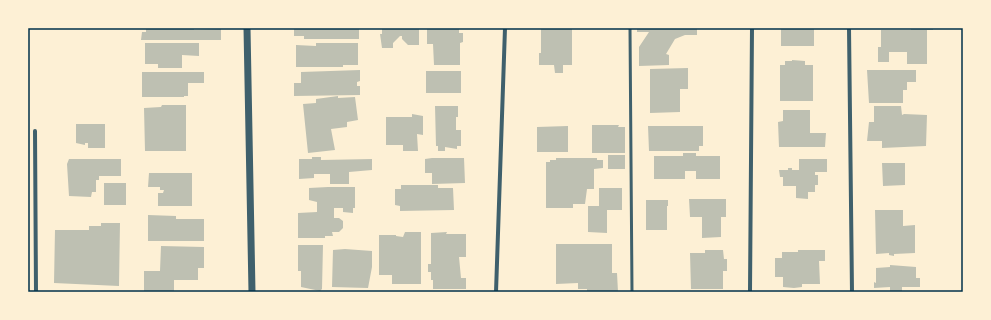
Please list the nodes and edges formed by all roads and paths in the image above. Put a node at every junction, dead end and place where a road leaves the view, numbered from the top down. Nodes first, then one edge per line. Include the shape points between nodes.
1 (247, 28) edge
2 (505, 28) edge
3 (630, 28) edge
4 (752, 28) edge
5 (848, 28) edge
6 (35, 131) dead end
7 (36, 292) edge
8 (252, 292) edge
9 (496, 292) edge
10 (632, 292) edge
11 (750, 292) edge
12 (852, 292) edge

1 - 8 street
2 - 9 street
3 - 10 lane
4 - 11 street
5 - 12 street
6 - 7 street

